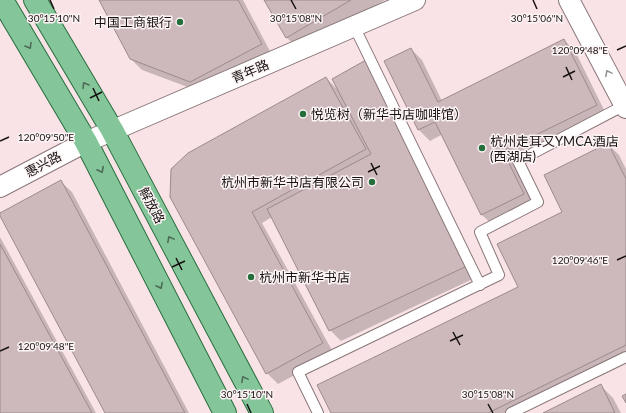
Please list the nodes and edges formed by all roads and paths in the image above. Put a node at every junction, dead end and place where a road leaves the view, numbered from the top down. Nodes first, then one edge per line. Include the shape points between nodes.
1 (2, 0) edge
2 (35, 0) edge
3 (415, 0) edge
4 (569, 0) edge
5 (354, 26) junction
6 (625, 106) edge
7 (112, 130) junction
8 (86, 142) junction
9 (0, 187) edge
10 (480, 285) junction
11 (626, 357) edge
12 (225, 413) edge
13 (262, 413) edge
14 (318, 413) edge
15 (511, 413) edge

1 -> 8 main road
7 -> 2 main road, 解放路
3 - 5 street, 青年路
6 -> 4 street
5 - 7 street, 青年路
5 - 10 lane
6 - 10 lane via 518,161 538,202 480,232 499,275
7 - 8 street, 青年路
13 -> 7 main road, 解放路
8 - 9 street, 惠兴路
8 -> 12 main road
10 - 14 lane via 298,372
11 - 15 lane

